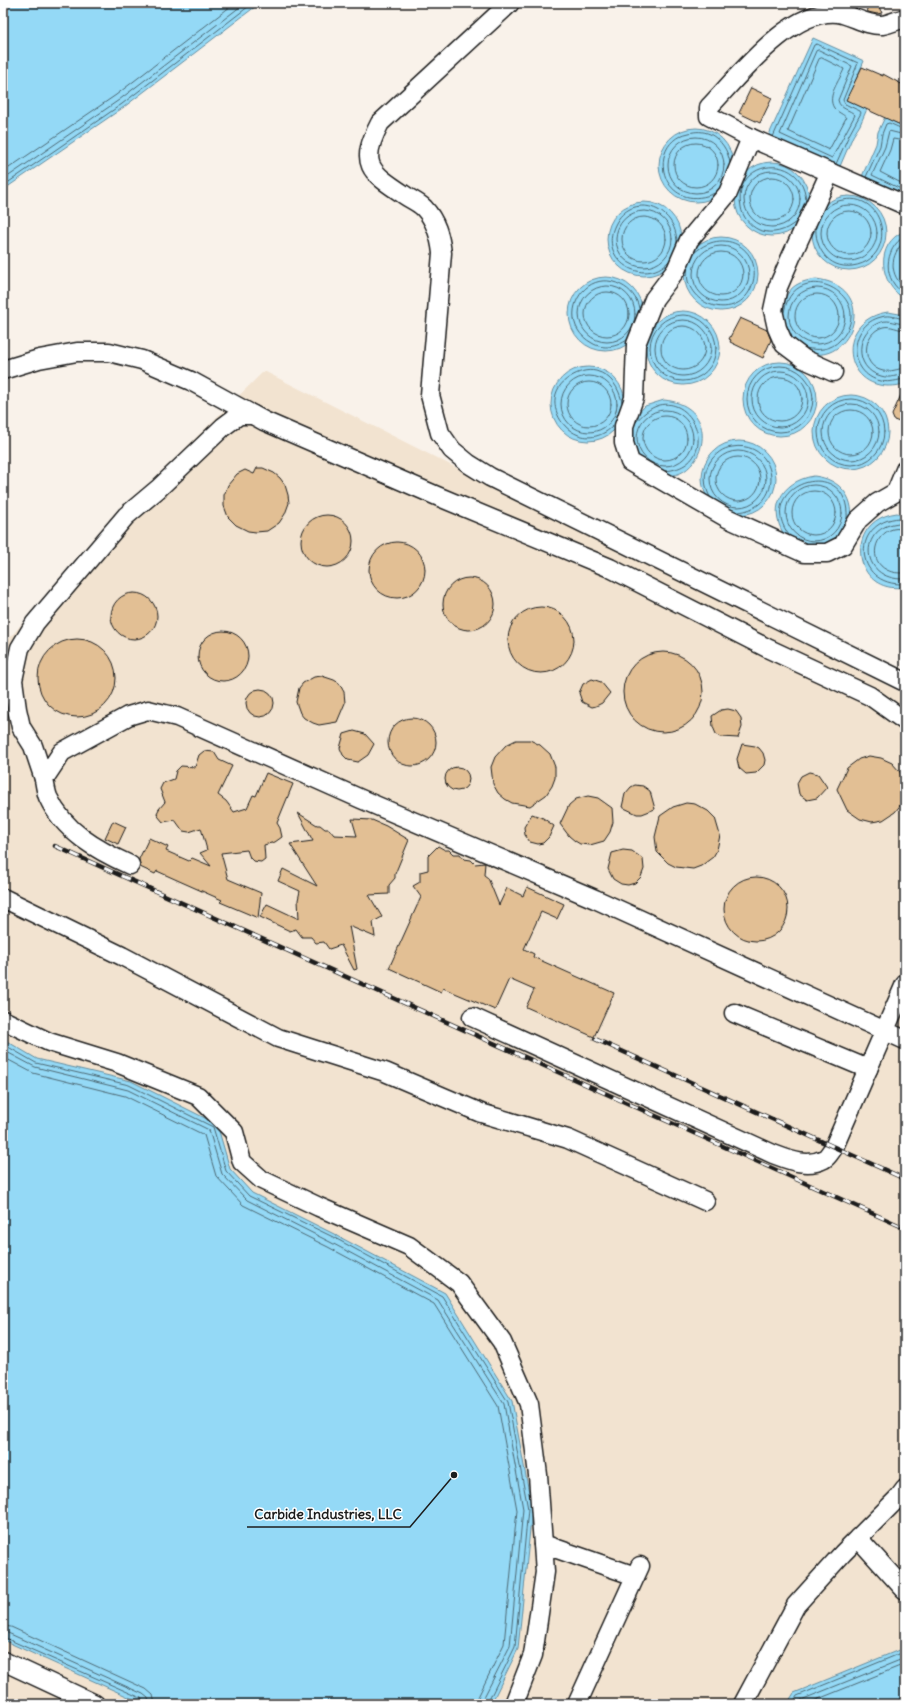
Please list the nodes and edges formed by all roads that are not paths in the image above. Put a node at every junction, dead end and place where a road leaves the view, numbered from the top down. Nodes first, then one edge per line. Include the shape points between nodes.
1 (510, 3) edge
2 (905, 18) edge
3 (751, 138) junction
4 (830, 172) junction
5 (905, 205) edge
6 (3, 370) edge
7 (833, 372) dead end
8 (252, 415) junction
9 (905, 470) edge
10 (901, 494) edge
11 (905, 682) edge
12 (905, 721) edge
13 (44, 779) junction
14 (130, 865) dead end
15 (3, 898) edge
16 (905, 984) edge
17 (734, 1013) dead end
18 (472, 1017) dead end
19 (3, 1020) edge
20 (885, 1030) junction
21 (905, 1040) edge
22 (868, 1069) junction
23 (705, 1201) dead end
24 (905, 1489) edge
25 (858, 1538) junction
26 (543, 1544) junction
27 (905, 1590) edge
28 (3, 1661) edge
29 (95, 1704) edge
30 (514, 1704) edge
31 (577, 1704) edge
32 (743, 1704) edge

1 - 11 lane via 380,123 368,156 372,169 423,207 434,222 440,237 442,253 430,395 440,433 452,450 490,477
2 - 3 lane via 881,25 838,13 816,15 793,25 769,44 709,107 709,116
3 - 4 lane
3 - 10 lane via 728,193 689,240 676,270 654,299 636,344 634,398 624,426 624,443 630,462 727,518 804,553 827,553 843,545 858,520 877,503
4 - 5 lane
4 - 7 lane via 778,287 773,310 776,328 784,344 804,359
6 - 8 lane via 76,352 109,352 142,360 184,378
8 - 12 lane via 610,568 769,649 870,696
8 - 13 lane via 239,415 223,427 126,516 35,623 20,648 13,680 17,709 21,727 33,746
9 - 10 lane
13 - 14 lane via 48,796 75,834 104,853
13 - 20 lane via 62,752 128,716 148,710 177,717 595,899
15 - 23 lane via 122,956 278,1038 385,1072 481,1113 568,1139
16 - 20 lane
17 - 22 lane
18 - 22 lane via 773,1154 798,1163 814,1163 825,1159 834,1148
19 - 26 lane via 49,1042 117,1063 198,1096 234,1132 242,1162 262,1180 410,1246 459,1282 502,1342 528,1404 538,1475
20 - 21 lane
20 - 22 lane
24 - 25 lane
25 - 27 lane
25 - 32 lane via 796,1605
26 - 30 lane via 545,1572 534,1655
26 - 31 lane via 638,1571
28 - 29 lane

